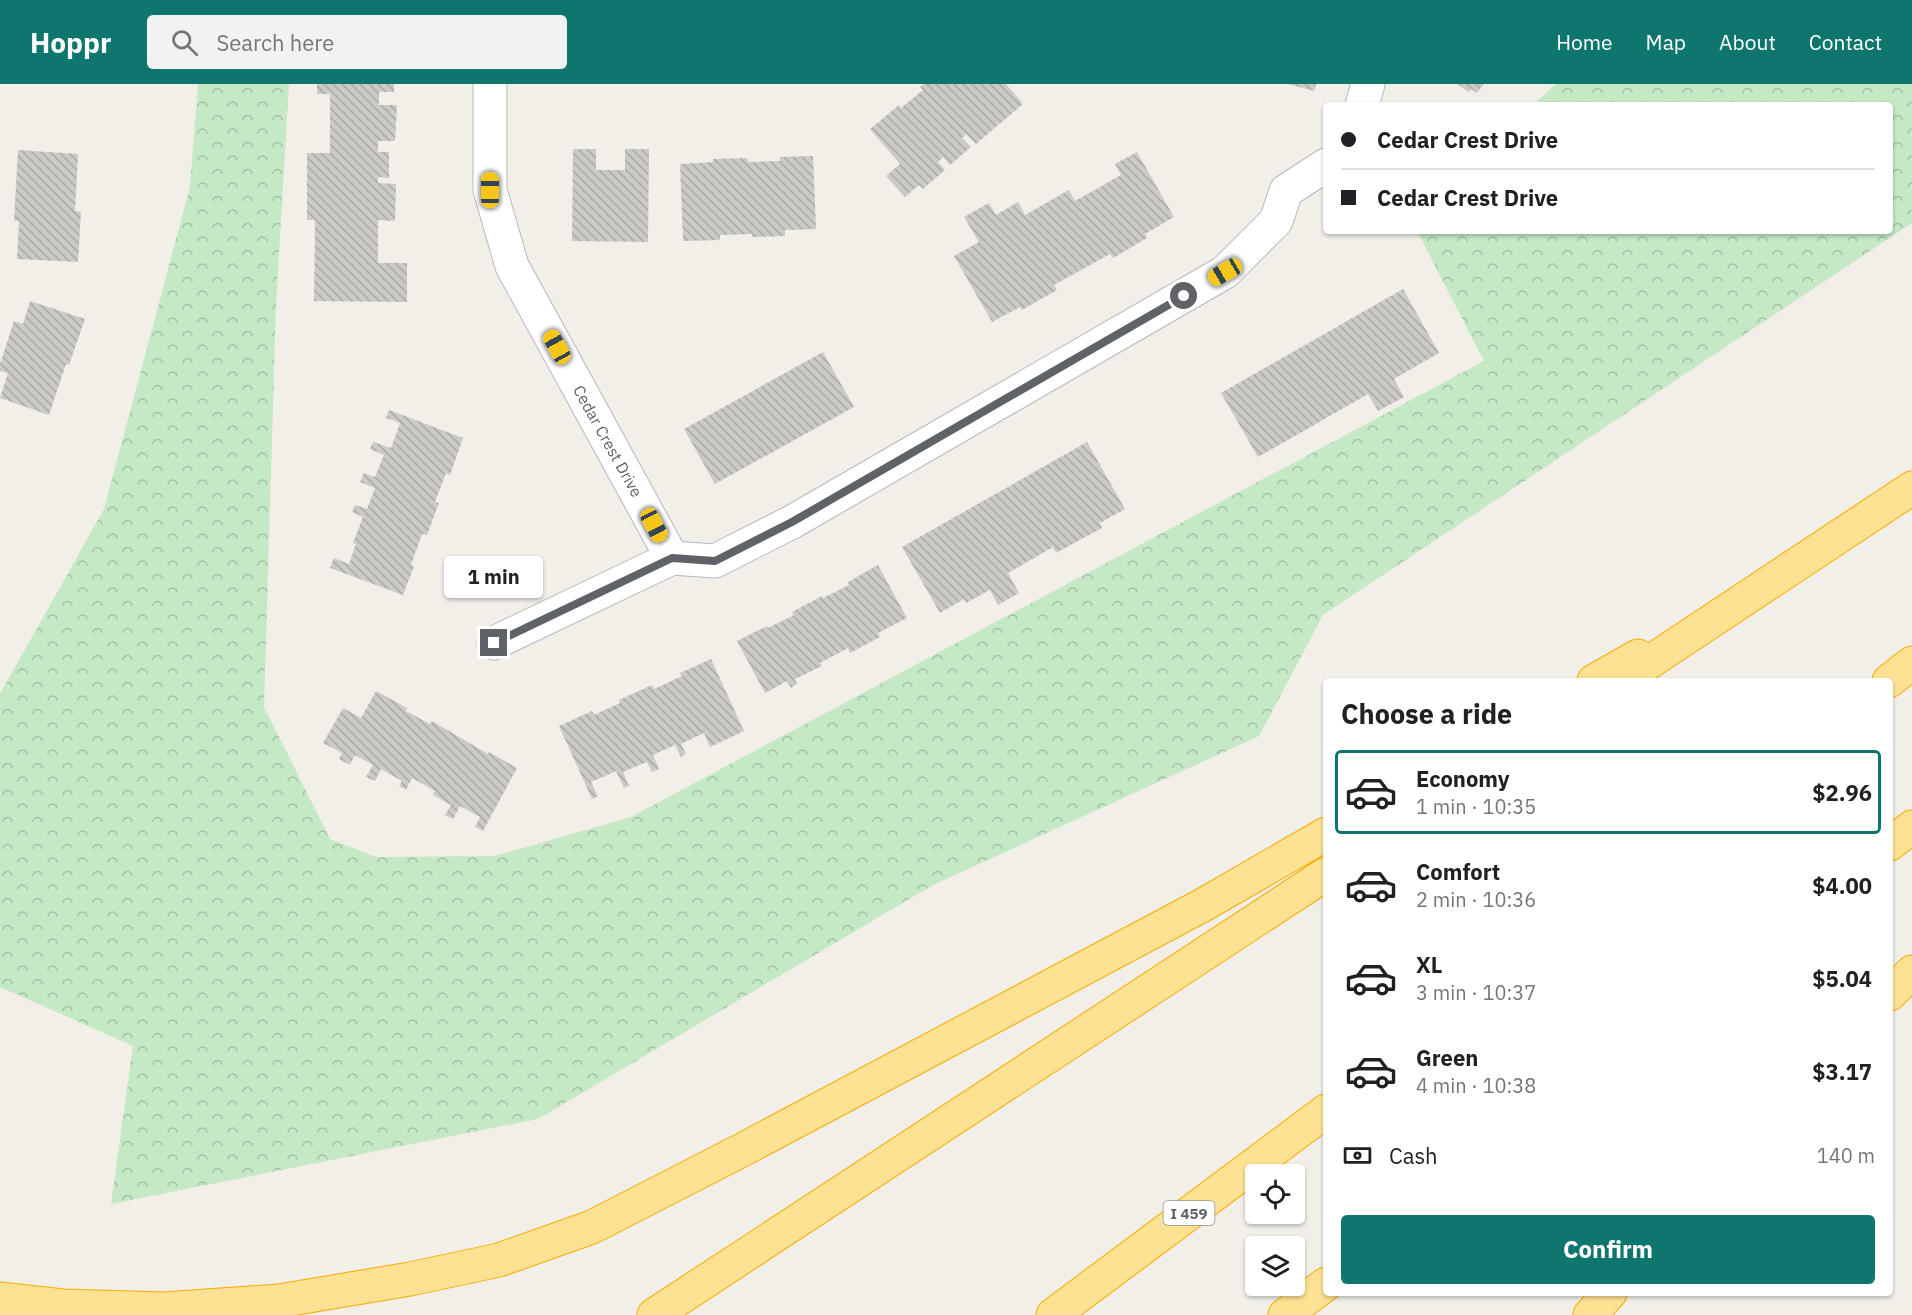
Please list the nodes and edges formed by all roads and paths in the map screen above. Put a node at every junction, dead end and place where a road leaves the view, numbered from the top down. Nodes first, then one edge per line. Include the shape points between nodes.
1 (490, 84) edge
2 (1368, 84) edge
3 (1363, 102) edge
4 (1323, 167) edge
5 (1912, 488) edge
6 (672, 558) junction
7 (1806, 560) junction
8 (494, 643) dead end
9 (1912, 663) edge
10 (1599, 678) edge
11 (1626, 678) edge
12 (1893, 678) edge
13 (1912, 827) edge
14 (1323, 836) edge
15 (1893, 842) edge
16 (1323, 876) edge
17 (1912, 972) edge
18 (1893, 990) edge
19 (1323, 1113) edge
20 (1323, 1286) edge
21 (1607, 1296) edge
22 (0, 1299) edge
23 (654, 1315) edge
24 (1053, 1315) edge
25 (1285, 1315) edge
26 (1590, 1315) edge

1 - 6 street, Cedar Crest Drive via 490,190 512,266
2 - 3 street
4 - 6 street via 1286,191 1276,221 1225,272 792,522 715,561
5 - 7 highway
6 - 8 street
7 - 10 highway
7 - 11 highway
9 - 12 highway
13 - 15 highway
14 - 22 highway via 1203,904 712,1166 592,1227 499,1260 279,1301 164,1309 63,1306
16 - 23 highway
17 - 18 highway
19 - 24 highway, I 459
20 - 25 highway
21 - 26 highway

